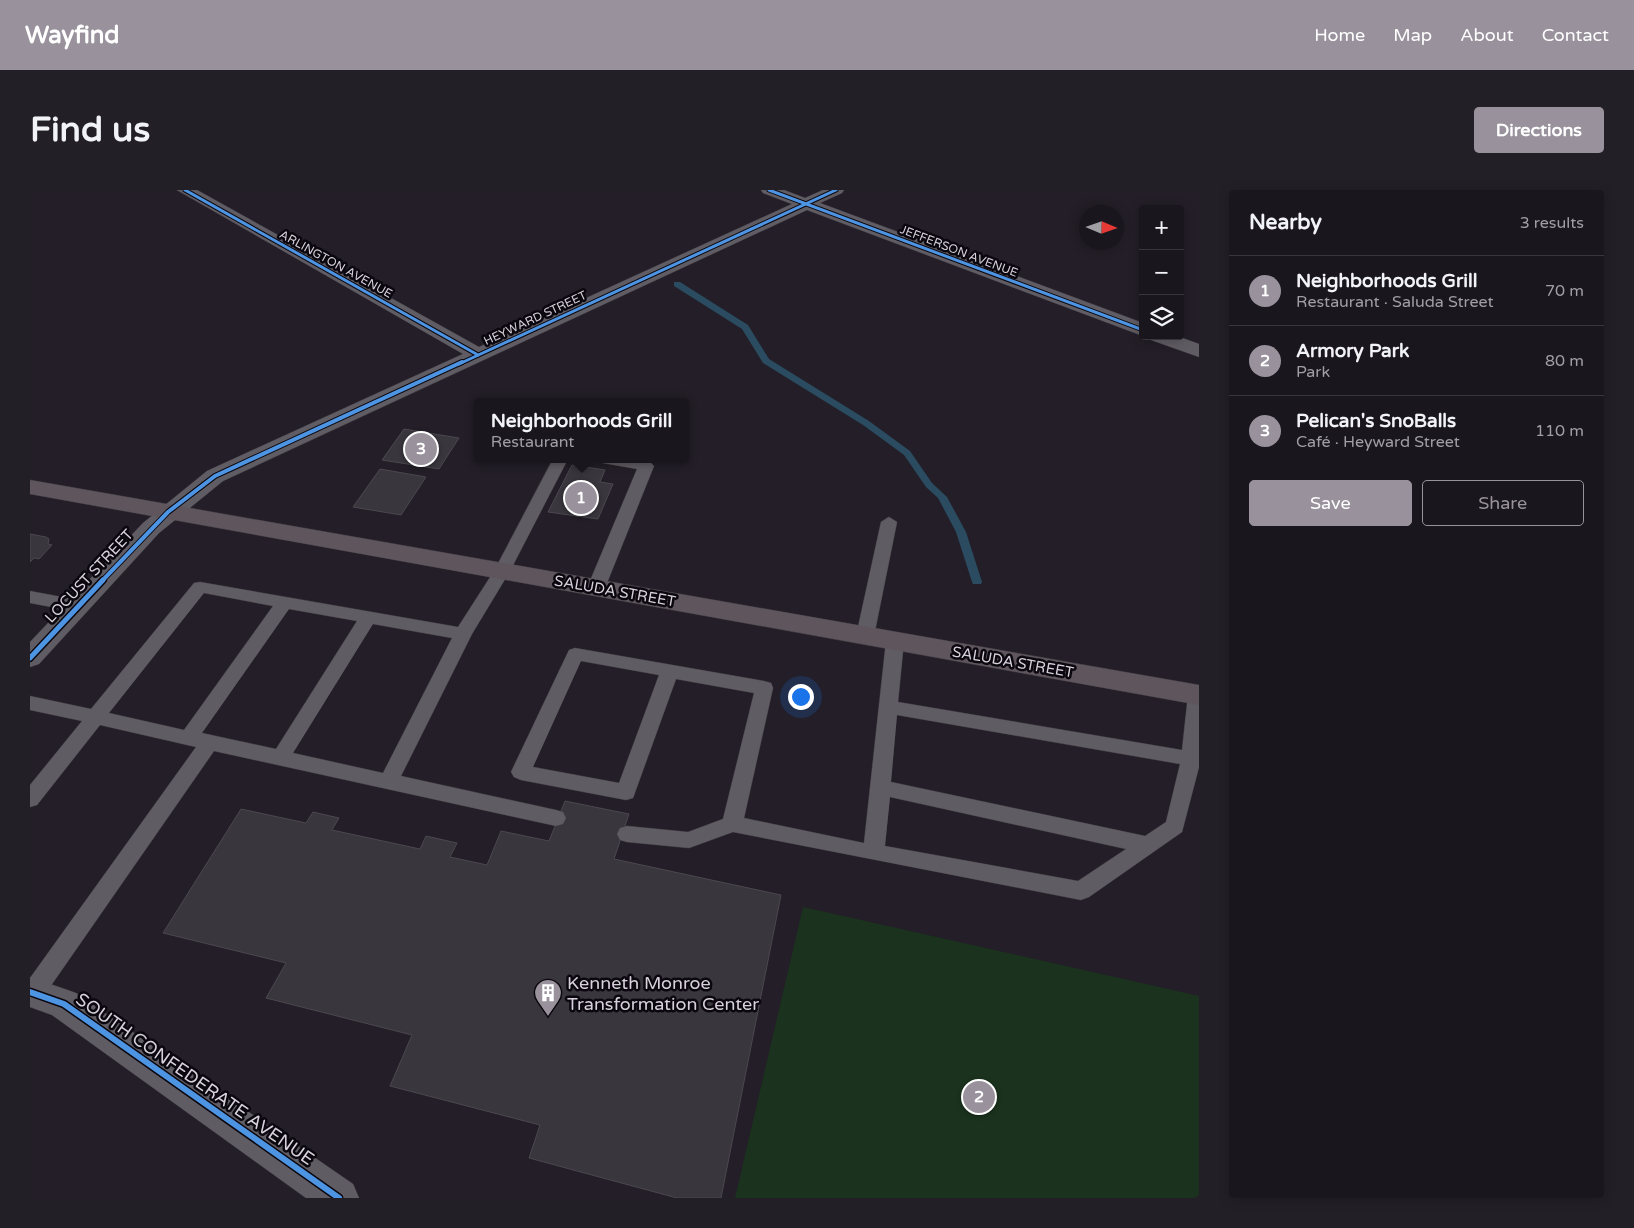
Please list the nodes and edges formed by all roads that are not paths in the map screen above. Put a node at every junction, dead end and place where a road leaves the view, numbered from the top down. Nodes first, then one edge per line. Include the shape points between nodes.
1 (185, 190) edge
2 (769, 190) edge
3 (836, 190) edge
4 (806, 204) junction
5 (1139, 329) edge
6 (1168, 340) edge
7 (1199, 352) edge
8 (478, 355) junction
9 (559, 463) edge
10 (628, 463) edge
11 (30, 487) edge
12 (168, 512) junction
13 (889, 522) dead end
14 (502, 571) junction
15 (596, 588) junction
16 (30, 597) edge
17 (285, 602) junction
18 (78, 606) junction
19 (368, 617) junction
20 (463, 634) junction
21 (865, 636) junction
22 (895, 641) junction
23 (30, 658) edge
24 (670, 671) junction
25 (1198, 695) edge
26 (30, 702) edge
27 (889, 707) junction
28 (94, 716) junction
29 (189, 738) junction
30 (210, 742) junction
31 (281, 758) junction
32 (1191, 759) junction
33 (389, 781) junction
34 (880, 787) junction
35 (30, 799) edge
36 (556, 818) dead end
37 (732, 824) junction
38 (627, 834) dead end
39 (1148, 845) junction
40 (874, 853) junction
41 (31, 993) edge
42 (339, 1198) edge

1 - 8 street, ARLINGTON AVENUE
2 - 4 street, JEFFERSON AVENUE
3 - 4 street, HEYWARD STREET
4 - 5 street, JEFFERSON AVENUE
4 - 8 street, HEYWARD STREET
6 - 7 street
8 - 12 street, HEYWARD STREET via 215,476
9 - 14 lane
10 - 15 lane via 646,466
11 - 12 main road, SALUDA STREET
12 - 14 main road, SALUDA STREET
12 - 18 street, LOCUST STREET
13 - 21 lane
14 - 15 main road, SALUDA STREET
14 - 20 lane
15 - 21 main road, SALUDA STREET
16 - 18 lane
17 - 19 lane
17 - 28 lane via 200,587
17 - 29 lane
18 - 23 street, LOCUST STREET
19 - 20 lane
19 - 31 lane
20 - 33 lane
21 - 22 main road, SALUDA STREET
22 - 25 main road, SALUDA STREET
22 - 27 lane
24 - 24 lane via 575,654 521,772 626,792
24 - 37 lane via 764,688
25 - 32 lane
26 - 28 lane
27 - 32 lane
27 - 34 lane
28 - 29 lane
28 - 35 lane
29 - 30 lane
30 - 31 lane
30 - 41 lane
31 - 33 lane
32 - 39 lane via 1176,826
33 - 36 lane
34 - 39 lane
34 - 40 lane
37 - 38 lane via 689,840
37 - 40 lane
39 - 40 lane via 1081,891
41 - 42 street, SOUTH CONFEDERATE AVENUE via 64,1004

